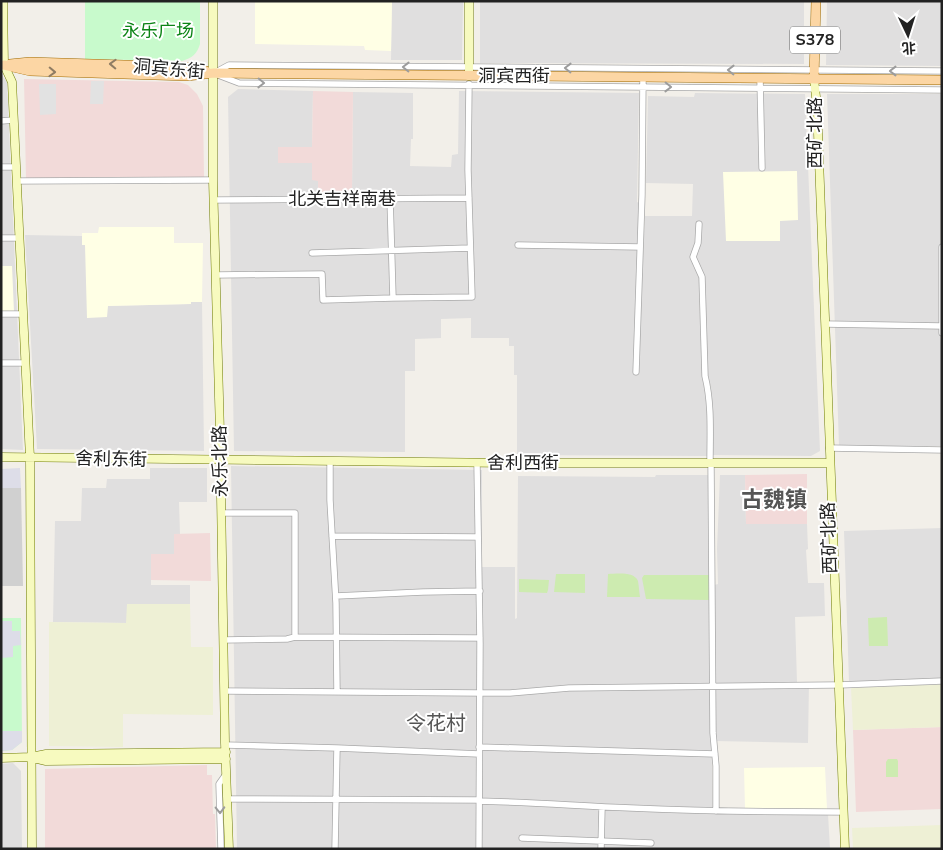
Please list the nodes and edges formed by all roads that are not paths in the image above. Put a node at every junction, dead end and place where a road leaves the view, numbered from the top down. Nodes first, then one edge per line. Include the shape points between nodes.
1 (3, 1) edge
2 (214, 1) edge
3 (469, 1) edge
4 (816, 1) edge
5 (2, 65) edge
6 (942, 67) edge
7 (942, 71) edge
8 (214, 73) junction
9 (469, 76) junction
10 (814, 80) junction
11 (942, 80) edge
12 (643, 82) junction
13 (760, 83) junction
14 (942, 90) edge
15 (14, 120) junction
16 (1, 121) edge
17 (1, 167) edge
18 (16, 167) junction
19 (762, 168) dead end
20 (213, 180) junction
21 (16, 181) junction
22 (390, 198) junction
23 (469, 198) junction
24 (214, 200) junction
25 (699, 224) dead end
26 (1, 238) edge
27 (19, 238) junction
28 (518, 245) dead end
29 (640, 246) junction
30 (942, 247) edge
31 (470, 248) junction
32 (391, 250) junction
33 (312, 253) dead end
34 (216, 275) junction
35 (392, 298) junction
36 (1, 314) edge
37 (23, 314) junction
38 (825, 324) junction
39 (941, 326) edge
40 (942, 333) edge
41 (1, 363) edge
42 (25, 363) junction
43 (636, 372) dead end
44 (829, 448) junction
45 (942, 450) edge
46 (1, 457) edge
47 (30, 458) junction
48 (220, 460) junction
49 (330, 461) junction
50 (477, 463) junction
51 (711, 463) junction
52 (826, 463) junction
53 (221, 513) junction
54 (332, 536) junction
55 (478, 537) junction
56 (480, 591) junction
57 (336, 596) junction
58 (295, 637) junction
59 (336, 637) junction
60 (480, 638) junction
61 (224, 640) junction
62 (942, 681) edge
63 (837, 685) junction
64 (712, 686) junction
65 (224, 691) junction
66 (337, 692) junction
67 (480, 693) junction
68 (480, 747) junction
69 (337, 748) junction
70 (226, 752) junction
71 (479, 754) junction
72 (715, 754) junction
73 (1, 758) edge
74 (31, 758) junction
75 (226, 774) junction
76 (227, 799) junction
77 (336, 799) junction
78 (479, 801) junction
79 (602, 806) junction
80 (716, 811) junction
81 (839, 812) junction
82 (522, 838) dead end
83 (601, 841) junction
84 (651, 843) dead end
85 (32, 849) edge
86 (221, 849) edge
87 (229, 849) edge
88 (335, 849) edge
89 (479, 849) edge
90 (601, 849) edge
91 (841, 849) edge
92 (845, 849) edge

1 - 5 main road
2 - 8 main road, 永乐北路
3 - 9 main road
4 - 10 main road, S378
5 - 8 main road, 洞宾东街 via 30,62 187,67
5 - 15 main road via 12,82
6 - 7 street
7 -> 10 street
7 - 11 street
8 - 9 main road, 洞宾西街
8 - 20 main road, 永乐北路
10 -> 9 street
9 - 12 main road, 洞宾西街
9 - 23 street
10 - 11 main road, 洞宾西街
10 - 13 main road, 洞宾西街
10 - 14 street
10 - 38 main road, 西矿北路
10 - 52 main road, 西矿北路 via 812,106
12 - 13 main road, 洞宾西街
12 - 29 street
13 - 19 street
15 - 16 street
15 - 18 main road
17 - 18 street
18 - 21 main road
20 - 21 street
20 - 24 main road, 永乐北路
21 - 27 main road
22 - 23 street, 北关吉祥南巷
22 - 24 street, 北关吉祥南巷
22 - 32 street
23 - 31 street
24 - 34 main road, 永乐北路
25 - 51 street via 693,257 702,277
26 - 27 street
27 - 37 main road
28 - 29 street
29 - 43 street
30 - 39 street
31 - 32 street
31 - 35 street via 472,297
32 - 33 street
32 - 35 street
34 - 35 street via 322,274 323,300
34 - 48 main road, 永乐北路
36 - 37 street
37 - 42 main road
38 - 39 street
38 - 44 main road, 西矿北路
39 - 40 street
41 - 42 street
42 - 47 main road
44 - 45 street
44 - 63 main road, 西矿北路
46 - 47 main road, 舍利东街
47 - 48 main road, 舍利东街
47 - 74 main road
48 - 49 main road, 舍利西街
48 - 53 main road, 永乐北路
49 - 50 main road, 舍利西街
49 - 54 street
50 - 51 main road, 舍利西街
50 - 55 street
51 - 52 main road, 舍利西街
51 - 64 street
52 - 63 main road, 西矿北路
53 - 58 street via 295,513
53 - 61 main road, 永乐北路
54 - 55 street
54 - 57 street
55 - 56 street
56 - 57 street
56 - 60 street
57 - 59 street
58 - 59 street
58 - 61 street
59 - 60 street
59 - 66 street
60 - 67 street
61 - 65 main road, 永乐北路
62 - 63 street
63 - 64 street
63 - 81 main road, 西矿北路
63 - 92 main road, 西矿北路
64 - 67 street
64 - 72 street
65 - 66 street
65 - 70 main road, 永乐北路
66 - 67 street
67 - 68 street
68 - 71 street
68 - 72 street
69 - 70 street
69 - 71 street
69 - 77 street
70 - 74 main road via 46,761
70 - 75 main road, 永乐北路
71 - 78 street
72 - 80 street
73 - 74 main road
74 - 85 main road
75 - 76 main road, 永乐北路
75 -> 86 street via 219,784
76 - 77 street
76 - 87 main road, 永乐北路
77 - 78 street
77 - 88 street
78 - 79 street
78 - 89 street
79 - 80 street
79 - 83 street
80 - 81 street
81 - 91 main road, 西矿北路
82 - 83 street
83 - 84 street
83 - 90 street

